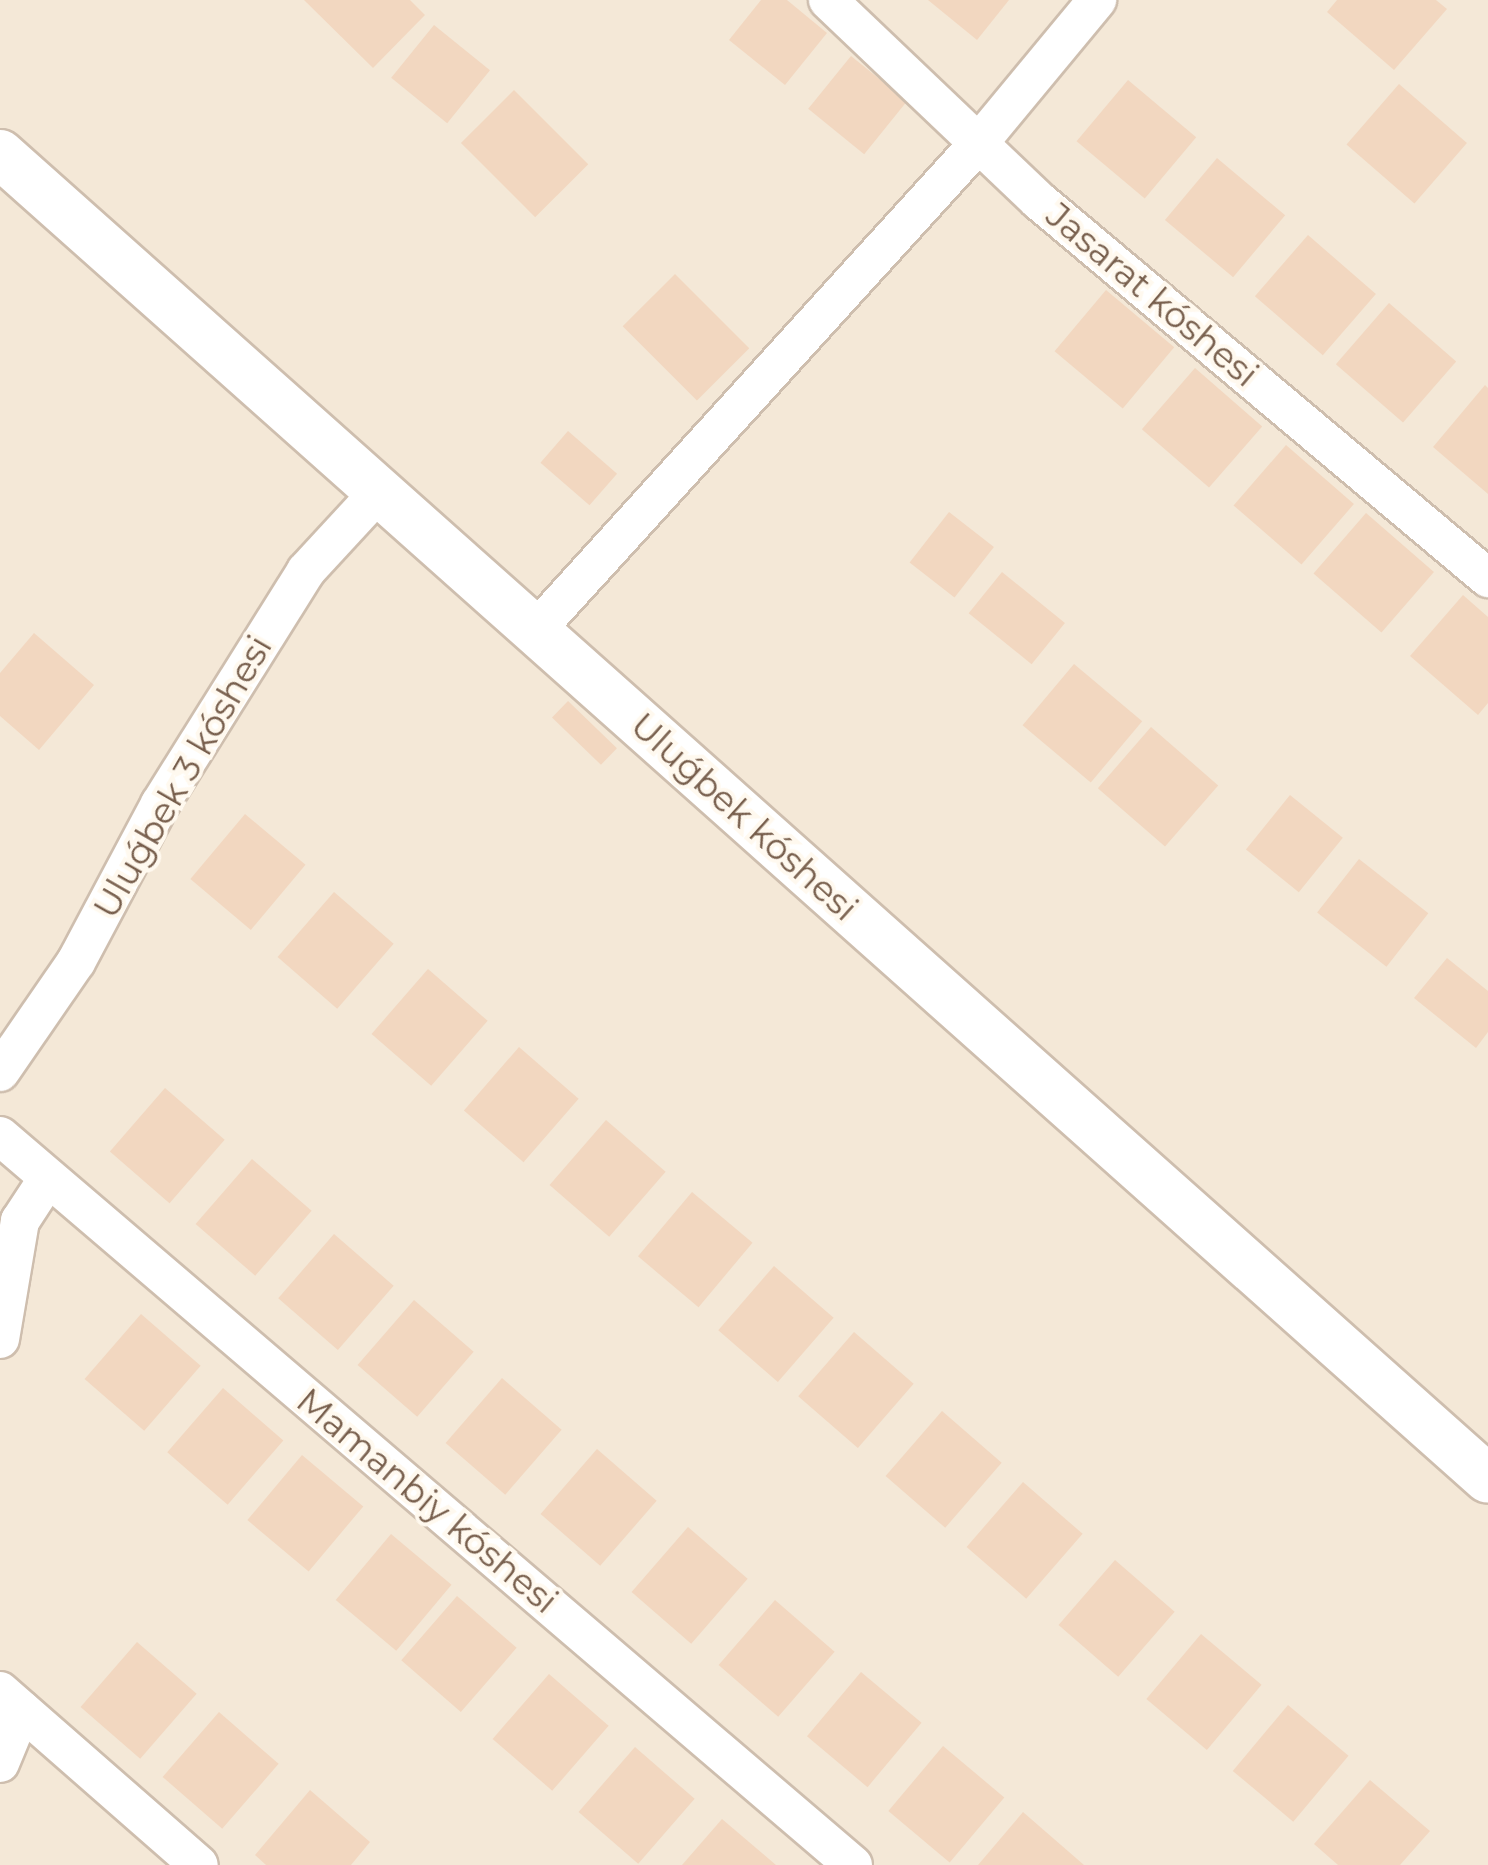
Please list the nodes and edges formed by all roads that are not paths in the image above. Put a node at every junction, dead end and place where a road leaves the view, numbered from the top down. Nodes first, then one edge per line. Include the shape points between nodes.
1 (828, 0) edge
2 (1097, 0) edge
3 (978, 144) junction
4 (0, 154) edge
5 (379, 492) junction
6 (1488, 578) edge
7 (535, 631) junction
8 (0, 1072) edge
9 (0, 1136) edge
10 (48, 1178) junction
11 (0, 1340) edge
12 (1488, 1479) edge
13 (11, 1701) edge
14 (0, 1763) edge
15 (200, 1865) edge
16 (853, 1865) edge

1 - 3 street, Jasarat kóshesi
2 - 3 street
3 - 6 street, Jasarat kóshesi
3 - 7 street
4 - 5 street, Uluǵbek kóshesi
5 - 7 street, Uluǵbek kóshesi
5 - 8 street, Uluǵbek 3 kóshesi via 306,570 160,804 76,962
7 - 12 street, Uluǵbek kóshesi
9 - 10 street, Mamanbiy kóshesi
10 - 11 street via 20,1221
10 - 16 street, Mamanbiy kóshesi
13 - 14 street
13 - 15 street

